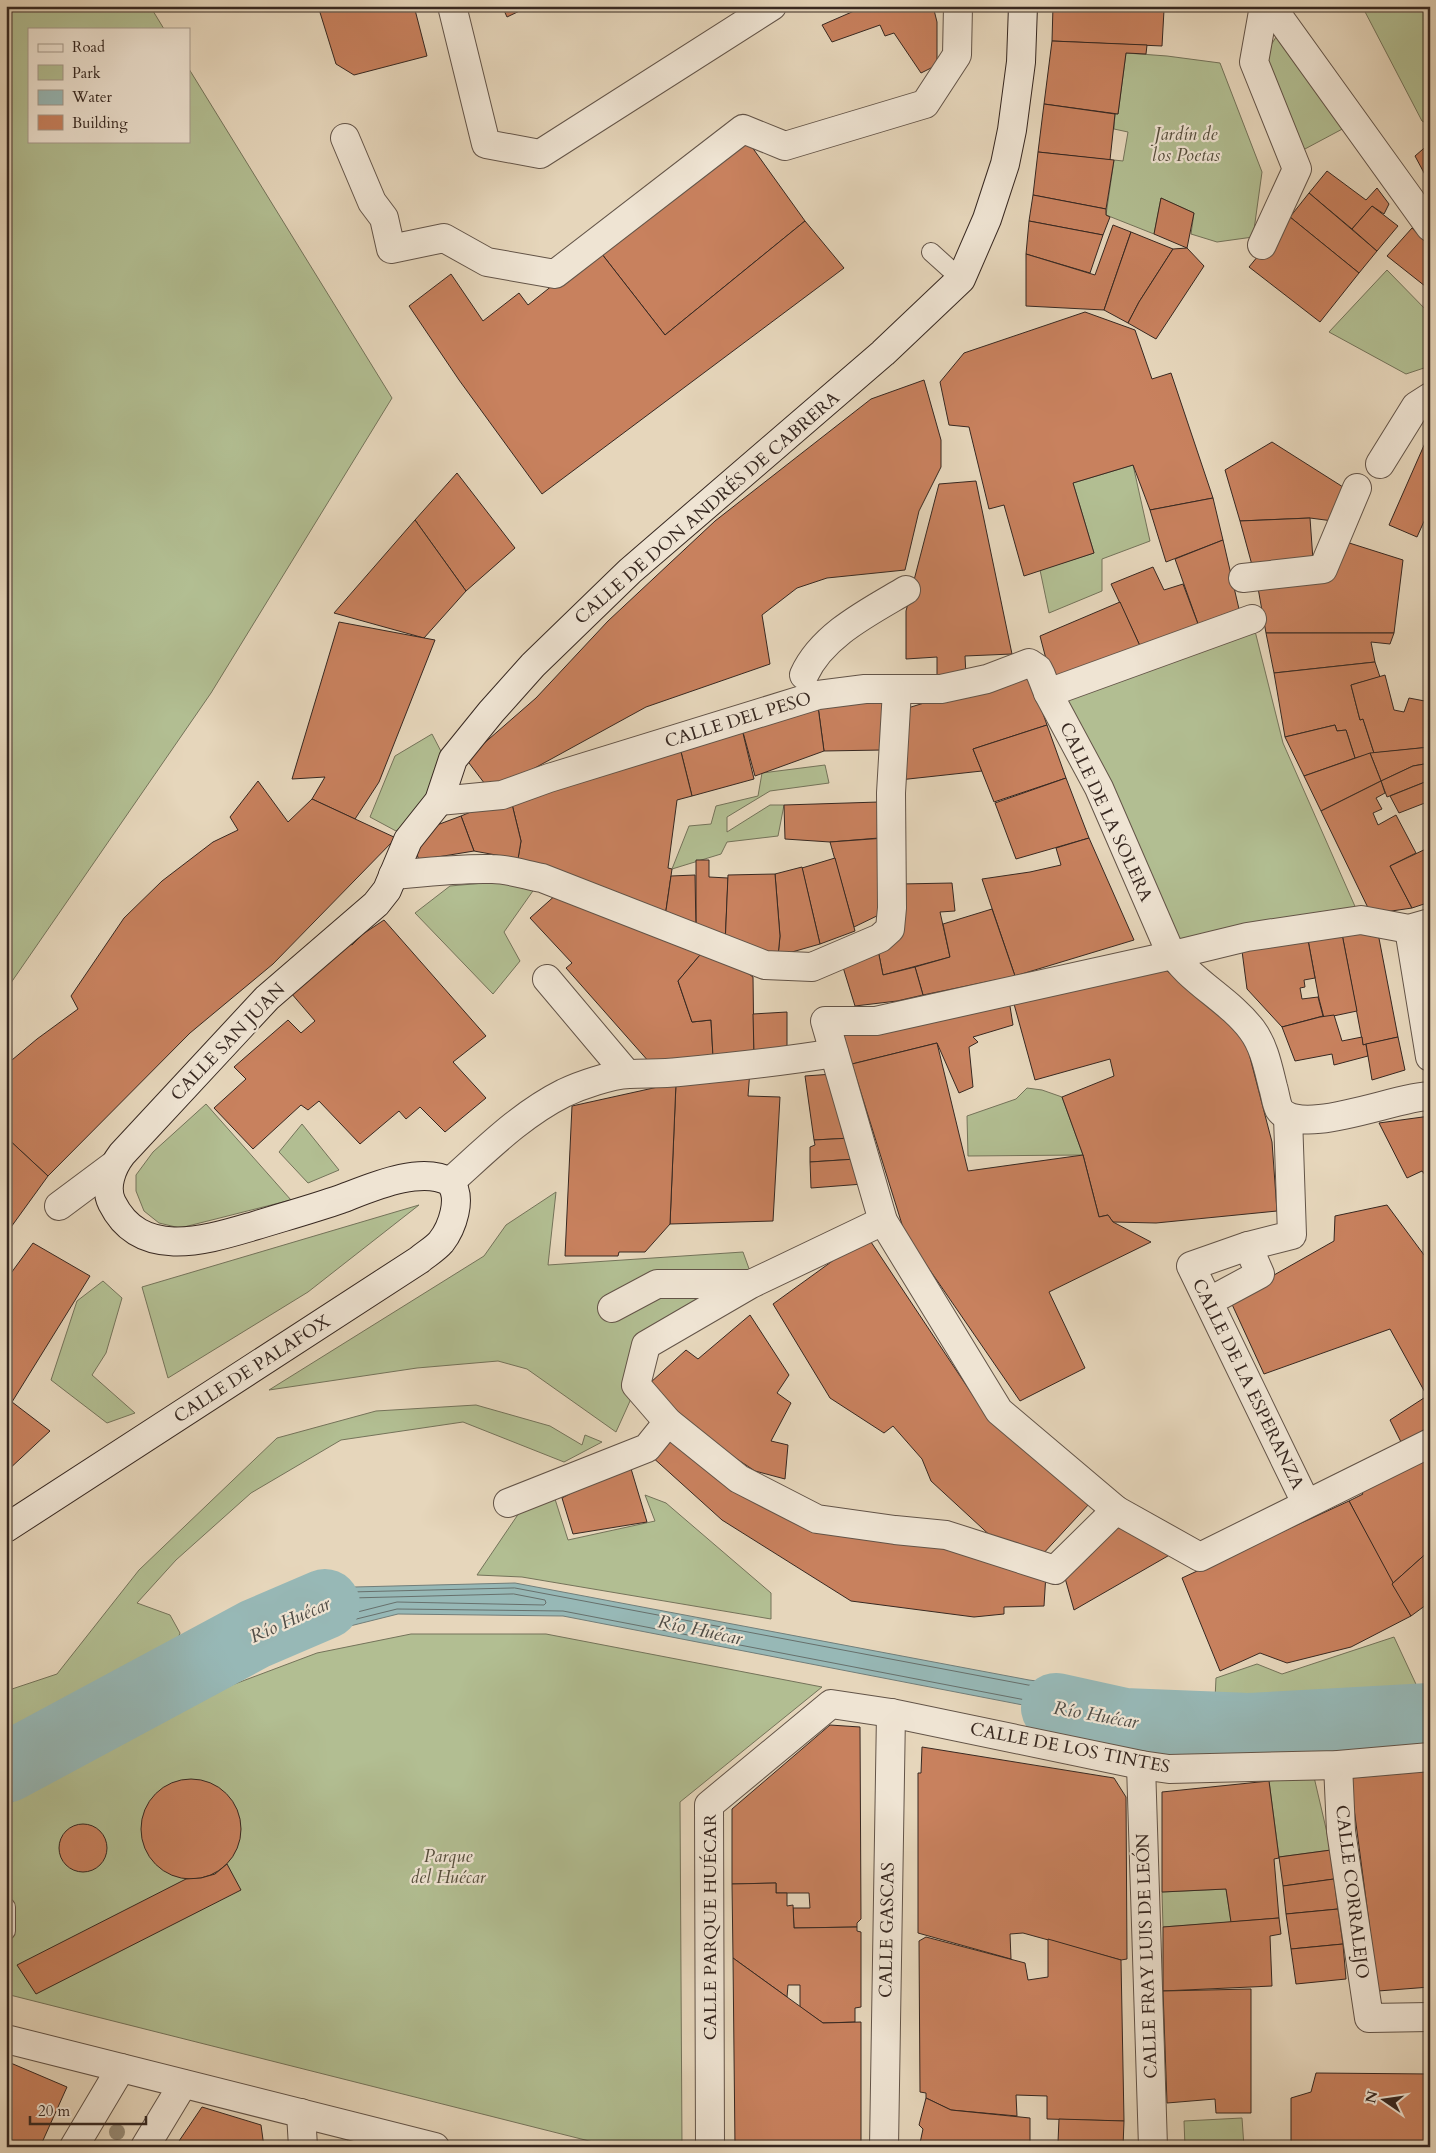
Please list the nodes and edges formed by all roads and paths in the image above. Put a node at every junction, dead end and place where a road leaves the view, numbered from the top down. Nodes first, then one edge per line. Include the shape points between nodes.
1 (452, 6) edge
2 (772, 6) edge
3 (958, 6) edge
4 (1023, 6) edge
5 (1264, 6) edge
6 (1271, 6) edge
7 (345, 138) dead end
8 (1430, 227) edge
9 (1262, 245) dead end
10 (931, 252) dead end
11 (961, 279) junction
12 (1430, 397) edge
13 (1380, 464) dead end
14 (1357, 488) dead end
15 (1243, 578) dead end
16 (906, 590) dead end
17 (1252, 619) dead end
18 (804, 675) dead end
19 (1043, 681) junction
20 (896, 690) junction
21 (439, 801) junction
22 (393, 875) junction
23 (1419, 926) edge
24 (1173, 955) junction
25 (546, 979) dead end
26 (834, 1053) junction
27 (1430, 1057) edge
28 (627, 1074) junction
29 (1426, 1096) edge
30 (1288, 1117) junction
31 (114, 1165) junction
32 (450, 1182) junction
33 (59, 1206) dead end
34 (883, 1221) junction
35 (1248, 1246) junction
36 (751, 1284) junction
37 (1221, 1295) dead end
38 (612, 1308) dead end
39 (668, 1422) junction
40 (1430, 1443) edge
41 (1306, 1503) junction
42 (508, 1504) dead end
43 (1116, 1510) junction
44 (6, 1528) edge
45 (891, 1713) junction
46 (1430, 1757) edge
47 (1141, 1765) junction
48 (1338, 1765) junction
49 (6, 1907) edge
50 (6, 1931) edge
51 (1430, 2017) edge
52 (6, 2039) edge
53 (121, 2068) junction
54 (183, 2084) junction
55 (300, 2113) junction
56 (74, 2147) edge
57 (145, 2147) edge
58 (303, 2147) edge
59 (435, 2147) edge
60 (710, 2147) edge
61 (884, 2147) edge
62 (1153, 2147) edge

1 - 2 street via 486,144 540,154
3 - 7 street via 958,55 925,104 785,146 743,129 556,274 486,262 444,238 391,249 384,218 372,202
4 - 11 street via 1021,62 1012,130 987,219
5 - 9 street via 1254,62 1297,169
6 - 8 street
10 - 11 lane
11 - 21 street, CALLE DE DON ANDRÉS DE CABRERA via 856,378 630,571 566,632 496,706 453,759
12 - 13 street via 1416,406
14 - 15 street via 1323,569
16 - 18 street via 836,635 809,663
17 - 19 street
19 - 20 street, CALLE DEL PESO via 1029,663 1025,663 961,686
19 - 24 street, CALLE DE LA SOLERA via 1099,788
20 - 21 street, CALLE DEL PESO via 818,695 502,795
20 - 22 street via 885,794 896,869 890,929 880,938 812,967 765,965 542,878 492,868
21 - 22 street, CALLE DE DON ANDRÉS DE CABRERA via 408,840
22 - 31 street, CALLE SAN JUAN via 376,904 267,998
23 - 24 street via 1361,920 1247,937
23 - 27 street
24 - 26 street via 876,1021 825,1021
24 - 30 street, CALLE DE LA SOLERA via 1236,1012 1253,1032 1268,1067 1279,1108
25 - 28 street
26 - 28 street via 748,1066
26 - 34 street
28 - 32 street via 565,1093 531,1112
29 - 30 street via 1314,1120
30 - 35 street, CALLE DE LA ESPERANZA via 1292,1234
31 - 32 street via 109,1183 110,1199 117,1213 126,1225 140,1233 168,1242 230,1233 394,1181 424,1176
31 - 33 street, CALLE SAN JUAN
32 - 44 street, CALLE DE PALAFOX via 456,1192 456,1205 440,1243 395,1276
34 - 36 street
34 - 43 street via 999,1411
35 - 37 street, CALLE DE LA ESPERANZA via 1260,1274
35 - 41 street, CALLE DE LA ESPERANZA via 1191,1266
36 - 38 street via 657,1284
36 - 39 street via 646,1345 636,1385
39 - 42 street via 646,1448
39 - 43 street via 739,1479 817,1519 946,1535 1055,1570
40 - 41 street
41 - 43 street via 1200,1557
45 - 47 street, CALLE DE LOS TINTES
45 - 60 street, CALLE PARQUE HUÉCAR via 831,1704 709,1805
45 - 61 street, CALLE GASCAS
46 - 48 street, CALLE DE LOS TINTES
47 - 48 street, CALLE DE LOS TINTES via 1169,1769
47 - 62 street, CALLE FRAY LUIS DE LEÓN
48 - 51 street, CALLE CORRALEJO via 1341,1831 1369,2018
49 - 50 lane
52 - 53 street
53 - 54 street
53 - 56 street
54 - 55 street
54 - 57 street
55 - 58 street
55 - 59 street

